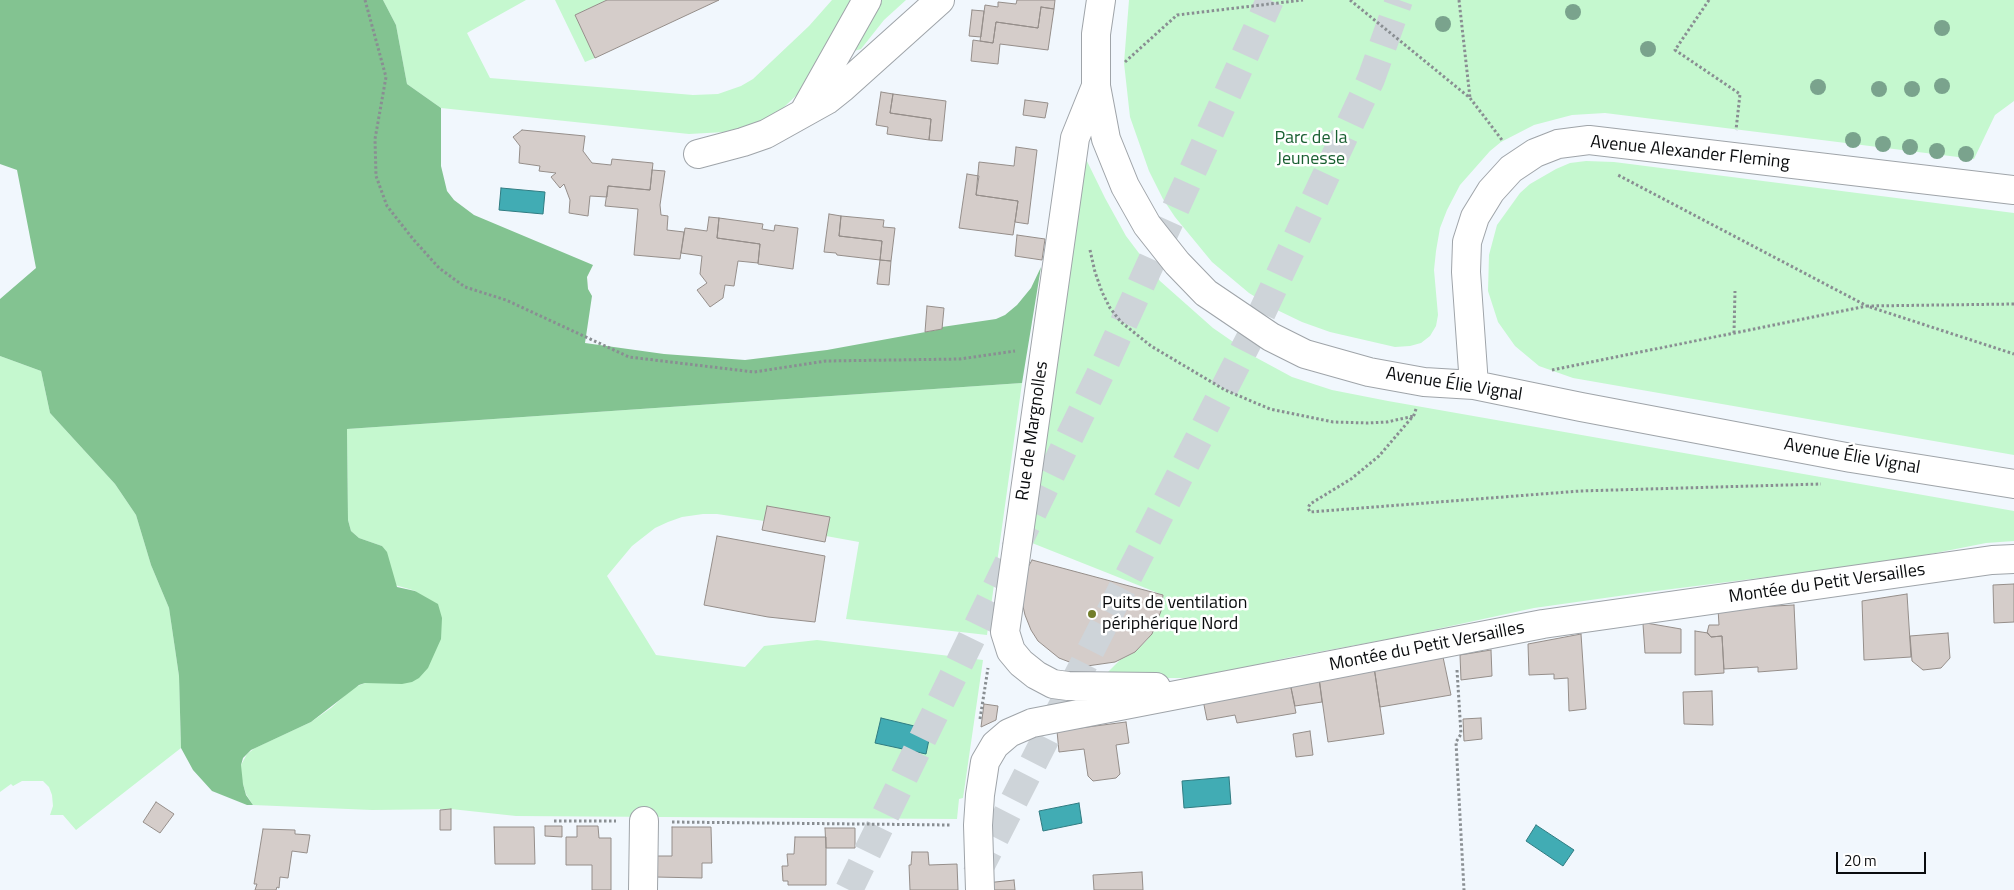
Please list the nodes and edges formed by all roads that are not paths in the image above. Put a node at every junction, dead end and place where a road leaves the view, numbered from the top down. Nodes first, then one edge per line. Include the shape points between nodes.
1 (866, 0) edge
2 (940, 0) edge
3 (1101, 0) edge
4 (1096, 86) junction
5 (803, 114) junction
6 (698, 154) dead end
7 (2014, 190) edge
8 (1474, 385) junction
9 (2014, 484) edge
10 (2014, 559) edge
11 (1214, 688) junction
12 (644, 821) road end
13 (643, 890) edge
14 (980, 890) edge

1 - 5 street
2 - 5 street via 842,88
3 - 4 street, Rue de Margnolles via 1096,34
4 - 8 street, Avenue Élie Vignal via 1106,139 1125,186 1147,225 1206,293 1270,337 1306,354 1369,372 1424,382
4 - 11 street, Rue de Margnolles via 1075,138 1005,632 1011,651 1021,663 1053,684
5 - 6 street via 766,134
7 - 8 street, Avenue Alexander Fleming via 1589,140 1558,144 1535,153 1511,169 1491,191 1475,217 1467,242 1466,272
8 - 9 street, Avenue Élie Vignal via 1851,458
10 - 11 street, Montée du Petit Versailles via 1543,624
11 - 14 street, Montée du Petit Versailles via 1032,723 1009,733 995,745 985,762 980,795
12 - 13 street

